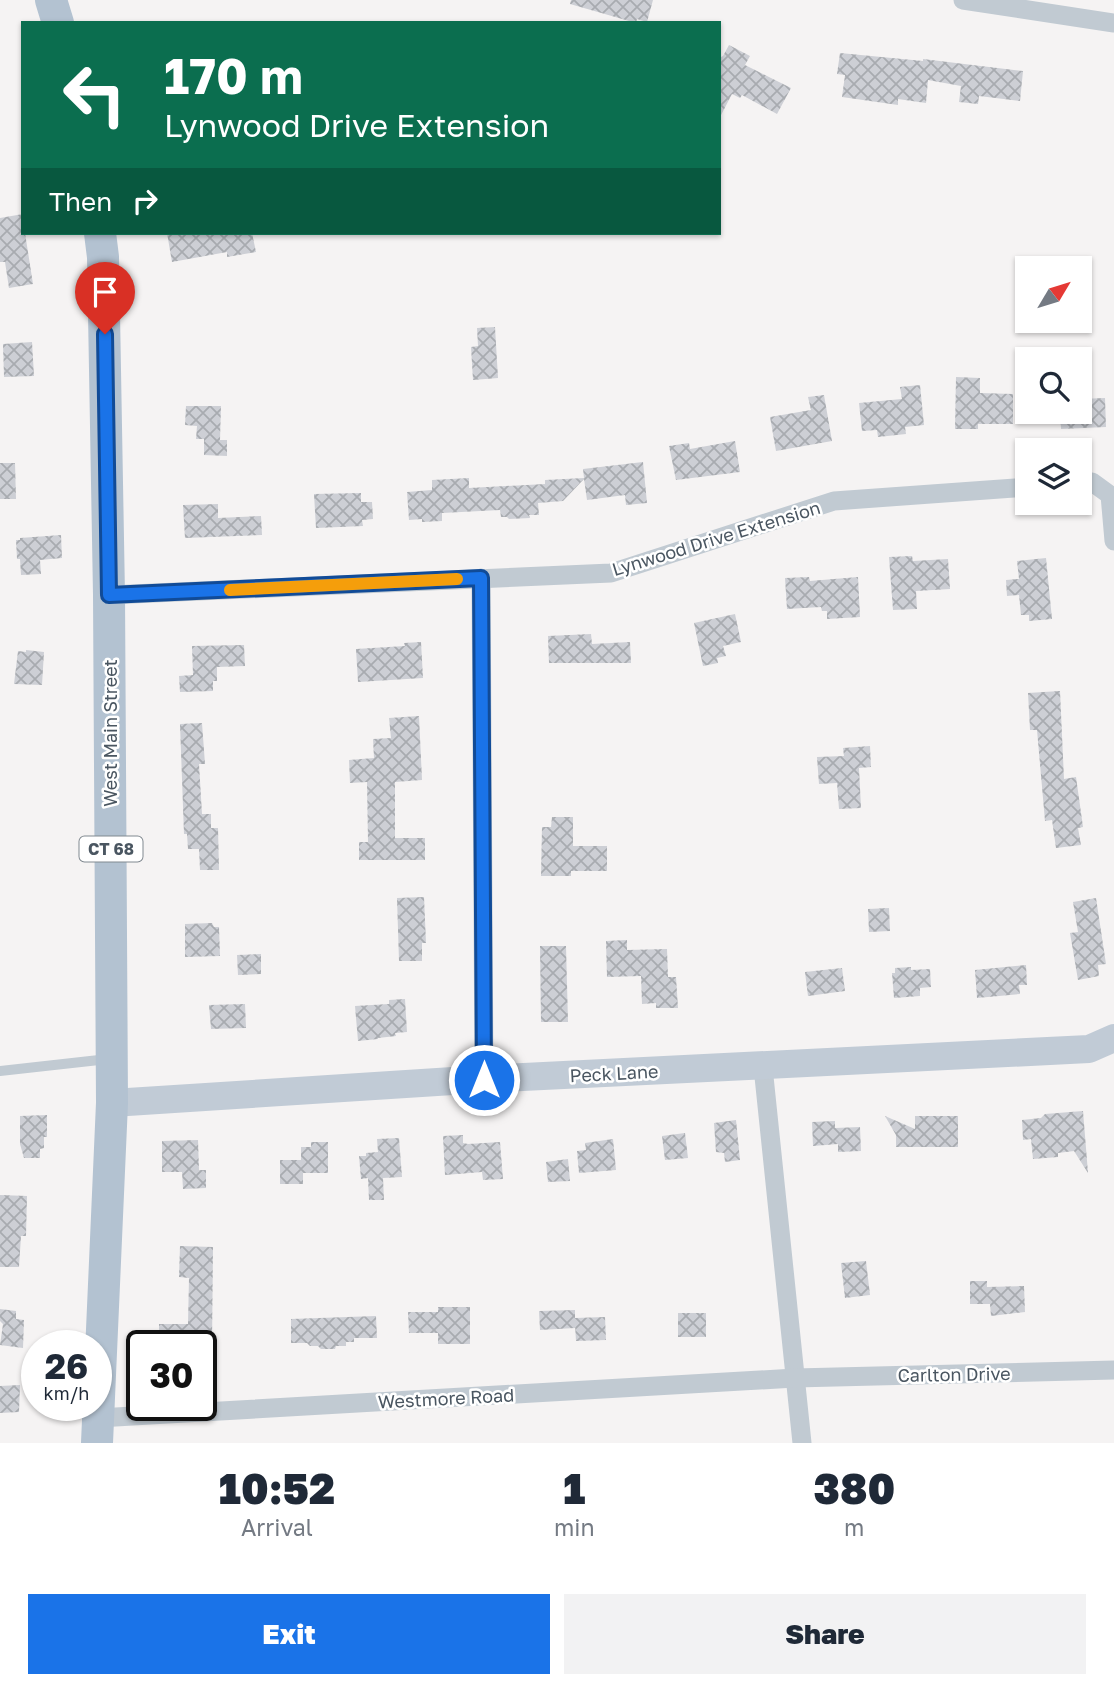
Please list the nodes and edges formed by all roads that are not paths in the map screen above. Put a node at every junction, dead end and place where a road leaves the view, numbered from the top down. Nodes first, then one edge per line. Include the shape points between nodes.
1 (51, 0) edge
2 (964, 0) edge
3 (57, 21) edge
4 (1114, 23) edge
5 (100, 235) edge
6 (1092, 482) edge
7 (1015, 488) edge
8 (1114, 541) edge
9 (481, 578) junction
10 (109, 595) junction
11 (1114, 1038) edge
12 (112, 1058) junction
13 (763, 1067) junction
14 (0, 1070) edge
15 (484, 1080) junction
16 (112, 1103) junction
17 (1114, 1370) edge
18 (795, 1378) junction
19 (97, 1431) edge
20 (802, 1443) edge

1 - 3 main road
2 - 4 street
5 - 10 main road, West Main Street / CT 68
6 - 8 street via 1110,495
7 - 9 street, Lynwood Drive Extension via 834,501 611,573
9 - 10 street, Lynwood Drive Extension
9 - 15 street
10 - 12 main road, West Main Street / CT 68
11 - 13 street, Peck Lane via 1089,1049
12 - 14 lane
12 - 16 main road, West Main Street / CT 68
13 - 15 street, Peck Lane
13 - 18 street
15 - 16 street, Peck Lane
16 - 19 main road, West Main Street / CT 68
17 - 18 street, Carlton Drive
18 - 19 street, Westmore Road
18 - 20 street

